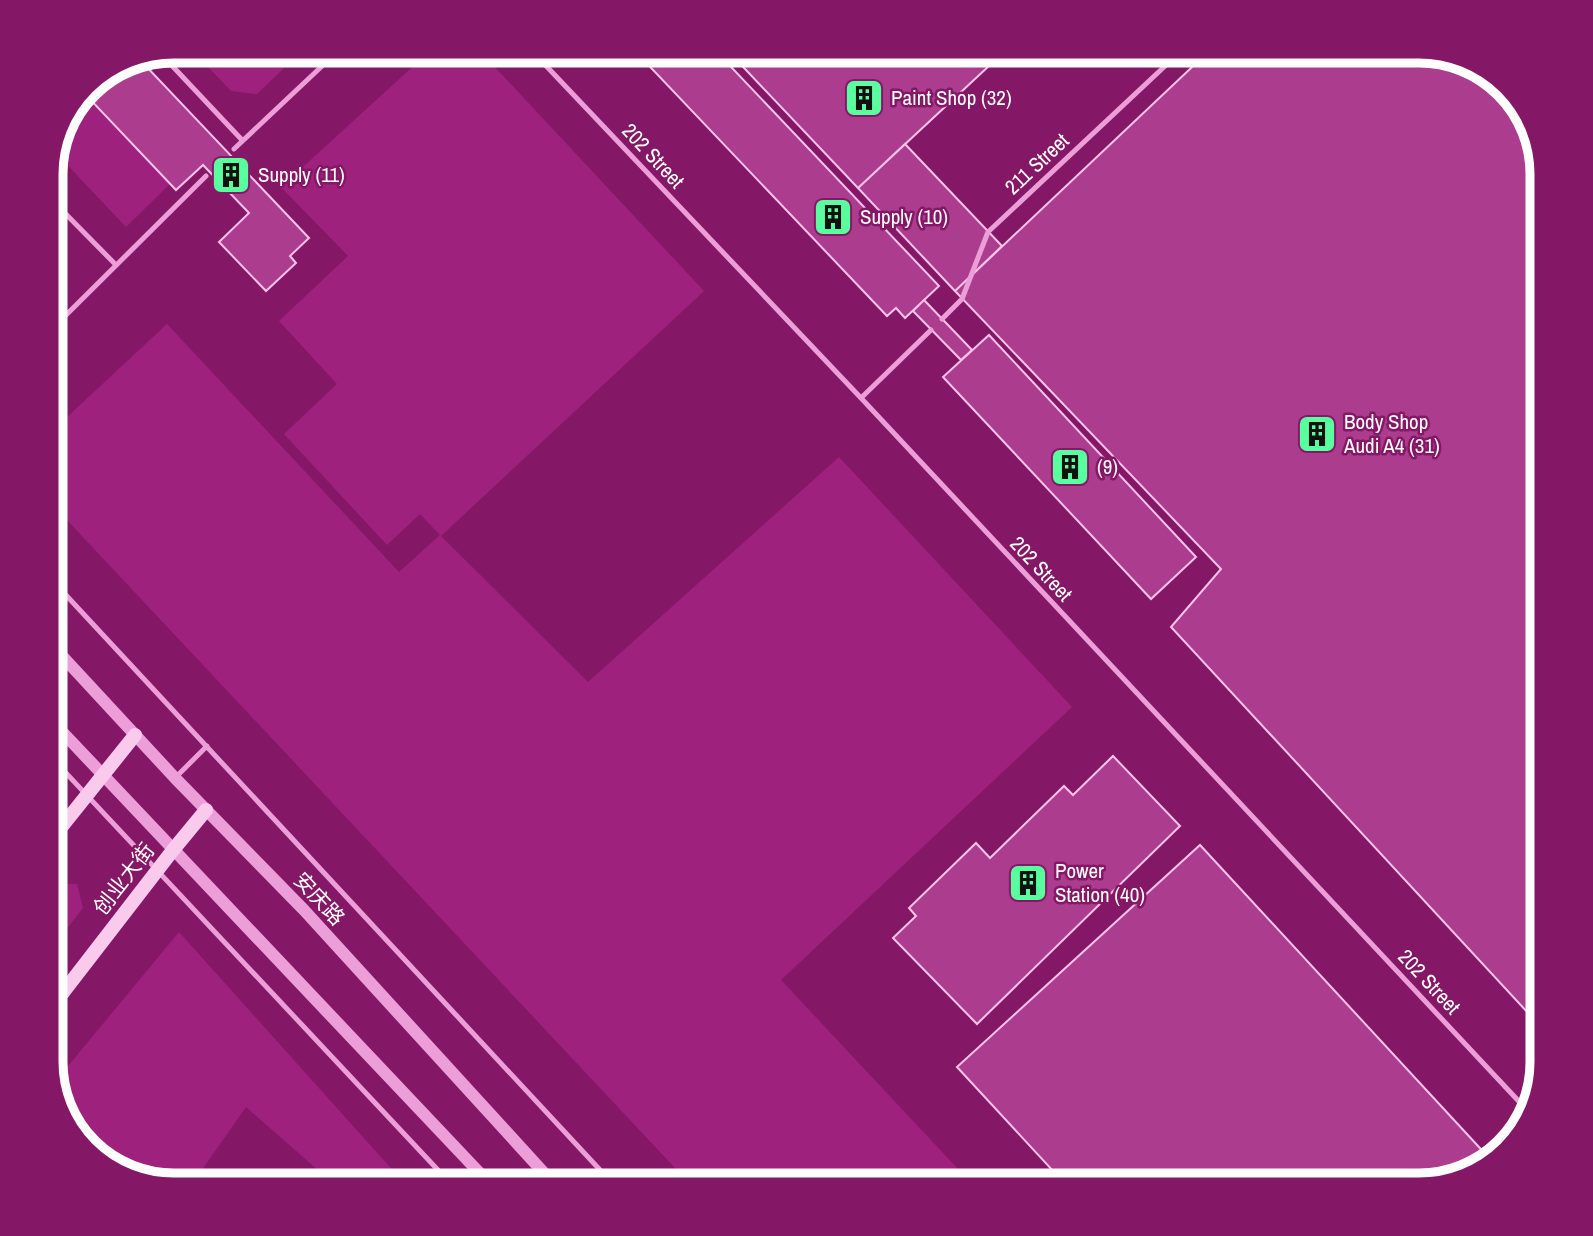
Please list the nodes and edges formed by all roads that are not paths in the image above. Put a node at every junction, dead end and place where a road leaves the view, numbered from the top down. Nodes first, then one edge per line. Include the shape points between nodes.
1 (170, 63) edge
2 (325, 63) edge
3 (543, 63) edge
4 (1168, 63) edge
5 (242, 140) junction
6 (234, 149) dead end
7 (206, 176) dead end
8 (63, 212) edge
9 (116, 265) junction
10 (63, 318) edge
11 (942, 319) dead end
12 (931, 330) dead end
13 (861, 398) junction
14 (63, 592) edge
15 (63, 657) edge
16 (63, 733) edge
17 (135, 735) junction
18 (207, 746) junction
19 (63, 770) edge
20 (102, 775) junction
21 (175, 778) junction
22 (87, 795) junction
23 (206, 810) junction
24 (63, 825) edge
25 (173, 849) junction
26 (156, 871) junction
27 (63, 992) edge
28 (1522, 1104) edge
29 (441, 1173) edge
30 (480, 1173) edge
31 (544, 1173) edge
32 (603, 1173) edge

1 - 5 lane
2 - 5 lane
3 - 13 lane, 202 Street
4 - 11 lane, 211 Street via 988,232 962,299
5 - 6 lane
7 - 9 lane
8 - 9 lane
9 - 10 lane
12 - 13 lane
13 - 28 lane, 202 Street
14 - 18 lane
15 - 17 street, 安庆路
16 - 20 street
17 - 20 main road
17 - 21 street, 安庆路
18 - 21 lane
18 - 32 lane
19 - 22 lane
20 - 22 main road
20 - 25 street
21 - 23 street, 安庆路
22 - 24 main road
22 - 26 lane
23 - 25 main road, 创业大街
23 - 31 street, 安庆路 via 304,910
25 - 26 main road, 创业大街
25 - 30 street
26 - 27 main road, 创业大街
26 - 29 lane

